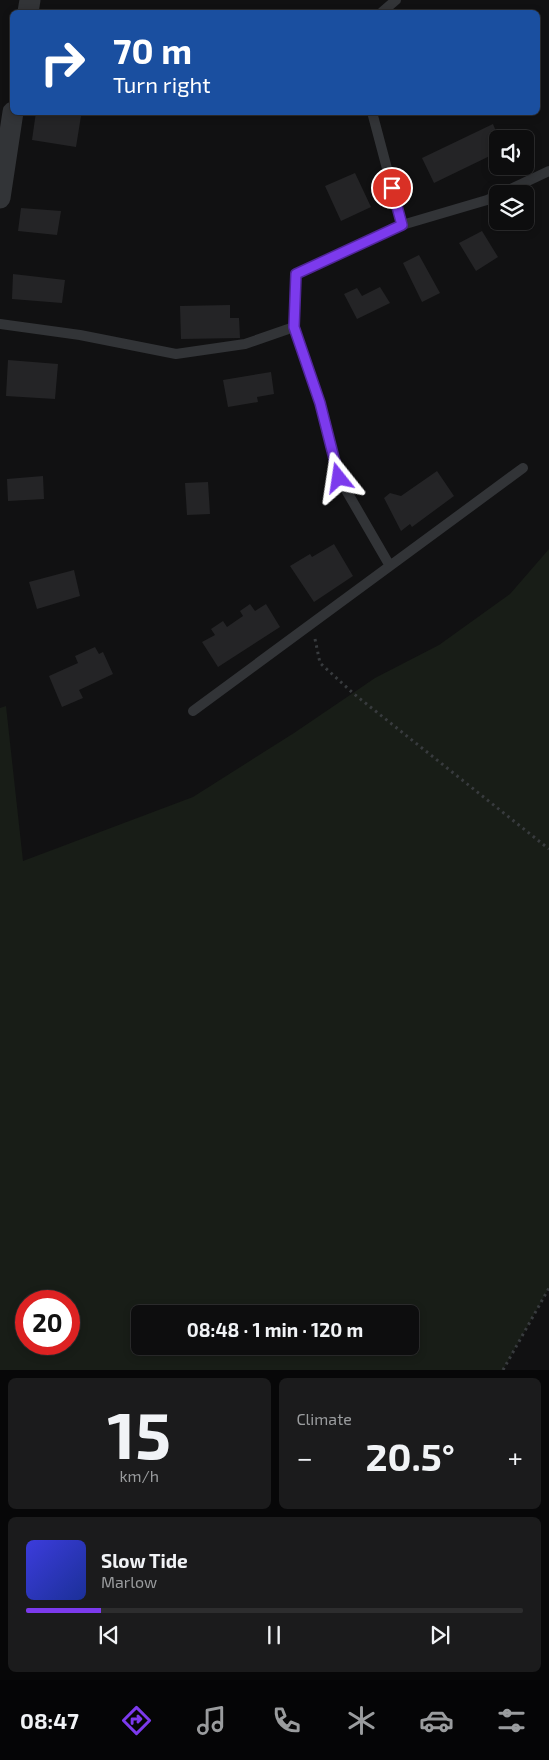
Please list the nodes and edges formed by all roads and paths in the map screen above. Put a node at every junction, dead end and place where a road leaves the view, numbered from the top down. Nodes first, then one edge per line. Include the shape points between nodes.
1 (396, 0) edge
2 (384, 10) edge
3 (13, 115) edge
4 (373, 115) edge
5 (549, 171) edge
6 (519, 185) edge
7 (0, 198) edge
8 (489, 199) edge
9 (402, 225) junction
10 (0, 324) edge
11 (294, 327) junction
12 (523, 468) dead end
13 (390, 566) junction
14 (311, 624) junction
15 (193, 710) dead end
16 (549, 849) edge
17 (549, 1288) edge
18 (503, 1370) edge

1 - 2 lane
3 - 7 street
4 - 9 lane
5 - 6 lane
8 - 9 lane
9 - 11 lane via 296,274
10 - 11 lane via 80,335 176,354 245,344
11 - 13 lane via 320,403 339,478
12 - 13 lane
13 - 14 lane
14 - 15 lane
14 - 16 path via 320,663 354,694
17 - 18 path

